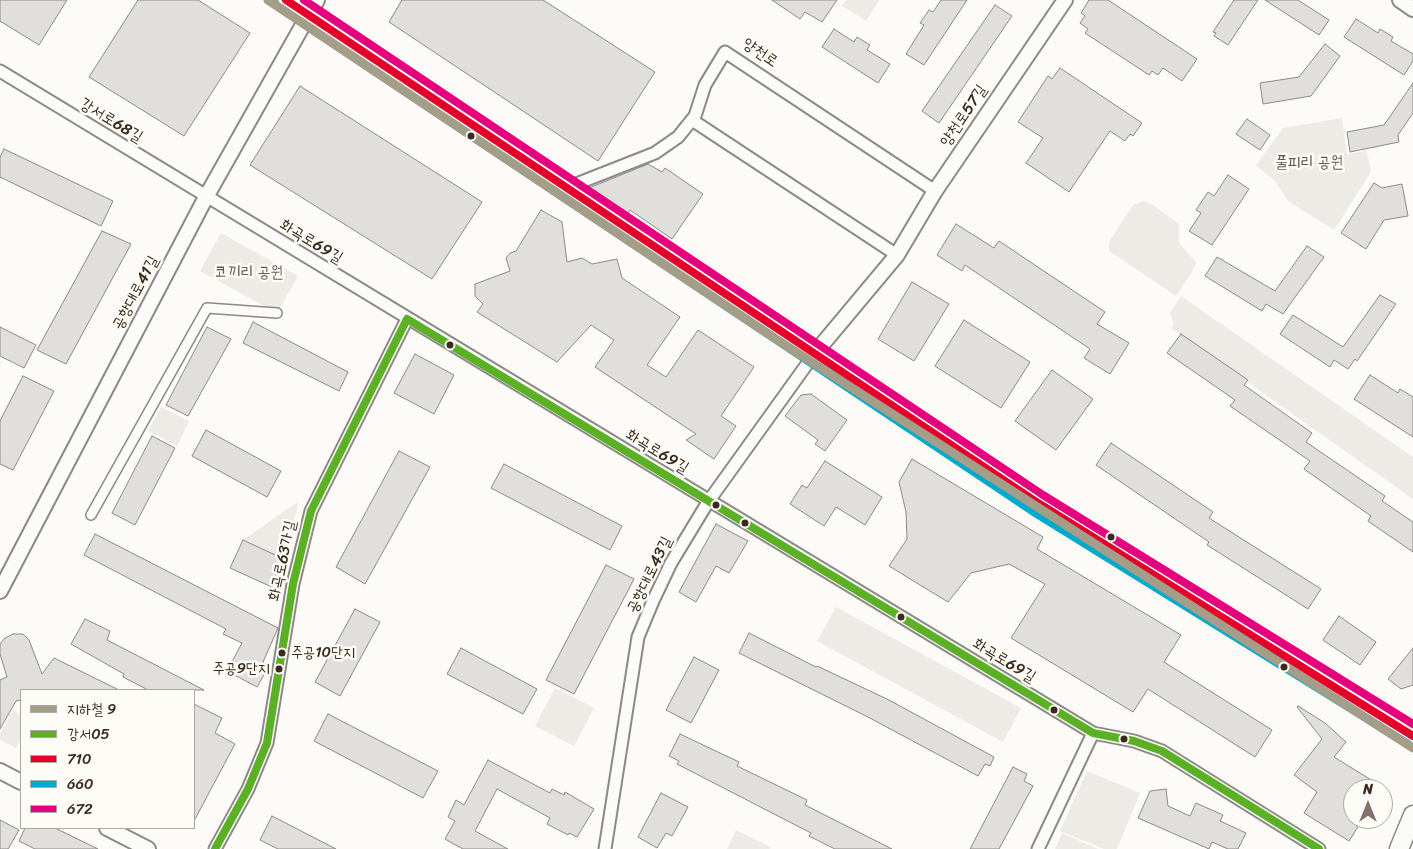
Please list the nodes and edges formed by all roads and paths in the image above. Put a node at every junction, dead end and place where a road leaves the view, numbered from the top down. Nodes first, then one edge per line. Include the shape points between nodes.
1 (286, 0) edge
2 (317, 0) edge
3 (1065, 0) edge
4 (1400, 0) edge
5 (1413, 9) edge
6 (310, 15) junction
7 (0, 71) edge
8 (692, 120) junction
9 (566, 188) junction
10 (935, 191) junction
11 (206, 197) junction
12 (897, 255) junction
13 (278, 313) dead end
14 (407, 319) junction
15 (815, 353) junction
16 (708, 502) junction
17 (91, 515) dead end
18 (0, 591) edge
19 (1093, 733) junction
20 (1413, 736) edge
21 (0, 772) edge
22 (20, 782) edge
23 (1413, 815) edge
24 (110, 829) edge
25 (148, 849) edge
26 (215, 849) edge
27 (605, 849) edge
28 (1038, 849) edge
29 (1319, 849) edge
30 (1398, 849) edge

1 - 6 main road
2 - 6 street, 공항대로41길
3 - 10 street, 양천로57길
4 - 5 street
6 - 9 main road
6 - 11 street, 공항대로41길 via 279,64
7 - 11 street, 강서로68길
8 - 9 street, 양천로 via 678,137 654,153
8 - 10 street, 양천로 via 705,85 726,52
8 - 12 street
9 - 15 main road
10 - 12 street, 양천로57길
11 - 14 street, 화곡로69길
11 - 18 street, 공항대로41길
12 - 15 street, 양천로57길
13 - 17 street via 206,308
14 - 16 street, 화곡로69길
14 - 26 street, 화곡로63가길 via 311,511 293,584 266,743 248,789
15 - 16 street, 공항대로43길
15 - 20 main road via 1038,503
16 - 19 street, 화곡로69길
16 - 27 street, 공항대로43길 via 671,563 638,637
19 - 28 street
19 - 29 street, 화곡로69길 via 1134,741 1162,751
21 - 22 street
23 - 30 main road
24 - 25 street

